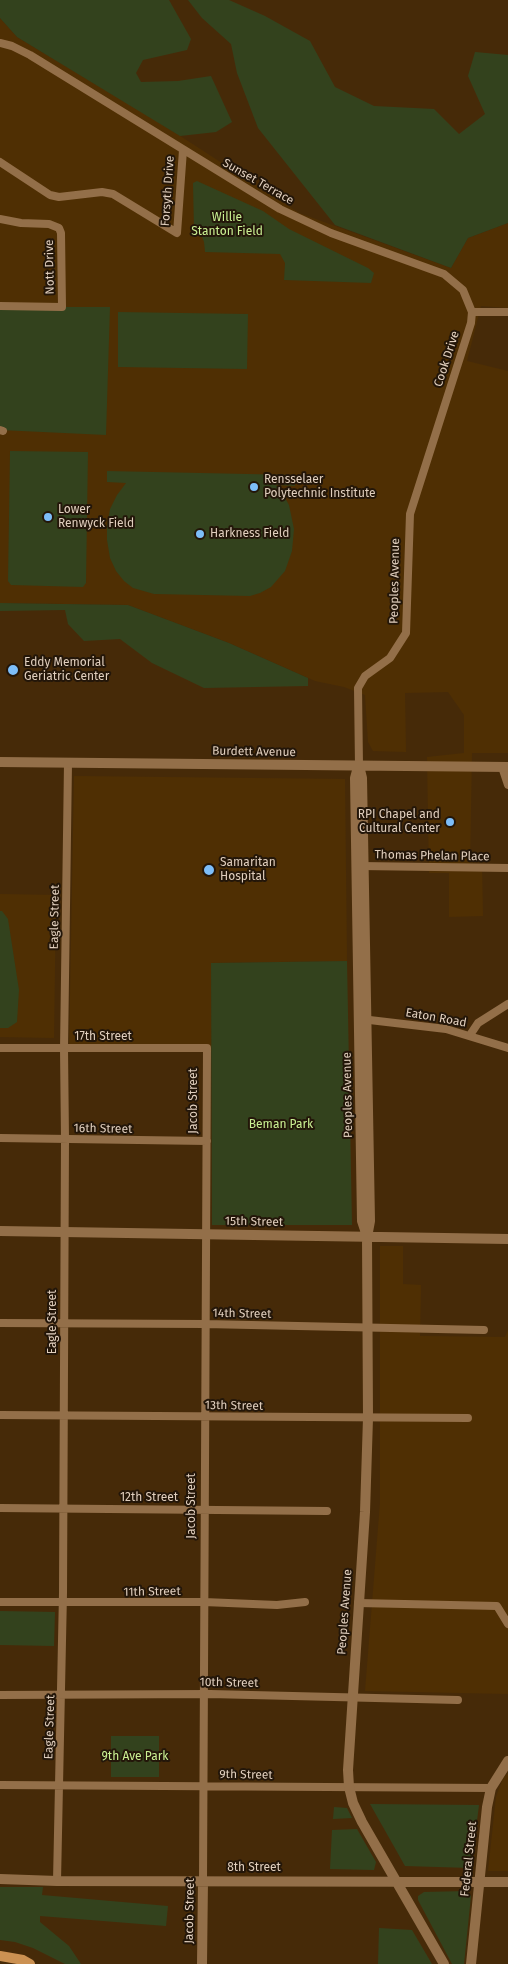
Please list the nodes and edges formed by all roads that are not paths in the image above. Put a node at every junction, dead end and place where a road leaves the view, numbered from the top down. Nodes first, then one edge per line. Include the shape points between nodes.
1 (0, 43) edge
2 (183, 150) junction
3 (0, 162) edge
4 (0, 219) edge
5 (0, 306) edge
6 (472, 312) junction
7 (508, 312) edge
8 (442, 412) joint
9 (0, 762) edge
10 (68, 763) junction
11 (359, 766) junction
12 (505, 767) edge
13 (508, 785) edge
14 (360, 866) junction
15 (508, 868) edge
16 (508, 1004) edge
17 (363, 1019) junction
18 (470, 1035) junction
19 (0, 1048) edge
20 (207, 1048) joint
21 (508, 1048) edge
22 (64, 1049) junction
23 (0, 1138) edge
24 (65, 1139) junction
25 (207, 1142) junction
26 (0, 1231) edge
27 (64, 1232) junction
28 (206, 1234) junction
29 (367, 1237) junction
30 (508, 1239) edge
31 (0, 1323) edge
32 (64, 1324) junction
33 (205, 1324) junction
34 (368, 1328) junction
35 (484, 1330) dead end
36 (0, 1415) edge
37 (64, 1416) junction
38 (205, 1416) junction
39 (368, 1418) junction
40 (468, 1418) dead end
41 (0, 1508) edge
42 (64, 1509) junction
43 (204, 1510) junction
44 (327, 1511) dead end
45 (0, 1602) edge
46 (204, 1602) junction
47 (305, 1602) dead end
48 (358, 1603) junction
49 (63, 1604) junction
50 (508, 1624) edge
51 (203, 1694) junction
52 (0, 1695) edge
53 (62, 1696) junction
54 (352, 1697) junction
55 (458, 1700) dead end
56 (508, 1761) edge
57 (0, 1785) edge
58 (60, 1786) junction
59 (204, 1786) junction
60 (349, 1787) junction
61 (491, 1788) junction
62 (0, 1879) edge
63 (203, 1880) junction
64 (57, 1881) junction
65 (396, 1881) junction
66 (479, 1882) junction
67 (508, 1882) edge
68 (0, 1956) edge
69 (30, 1964) edge
70 (202, 1964) edge
71 (444, 1964) edge
72 (471, 1964) edge

1 - 2 street, Sunset Terrace via 30,55
2 - 3 street, Forsyth Drive via 176,233 113,194 102,192 70,197 50,194
2 - 6 street, Sunset Terrace via 304,221 444,274 463,290
4 - 5 street, Nott Drive via 49,224 58,228 61,233 62,307
6 - 7 street
6 - 8 street, Cook Drive
8 - 11 street, Peoples Avenue via 410,514 406,633 390,658 365,676 358,688
9 - 10 street, Burdett Avenue
10 - 11 street, Burdett Avenue
10 - 22 street, Eagle Street
11 - 12 street, Burdett Avenue
11 - 14 street, Peoples Avenue via 362,778
12 - 13 street
14 - 15 street, Thomas Phelan Place
14 - 17 street, Peoples Avenue
16 - 18 street via 478,1023
17 - 18 street, Eaton Road
17 - 29 street, Peoples Avenue via 370,1221
18 - 21 street, Eaton Road
19 - 22 street, 17th Street
20 - 22 street, 17th Street
20 - 25 street, Jacob Street
22 - 24 street, Eagle Street
23 - 24 street, 16th Street
24 - 25 street, 16th Street
24 - 27 street, Eagle Street
25 - 28 street, Jacob Street
26 - 27 street, 15th Street
27 - 28 street, 15th Street
27 - 32 street, Eagle Street
28 - 29 street, 15th Street
28 - 33 street, Jacob Street
29 - 30 street, 15th Street
29 - 34 street, Peoples Avenue
31 - 32 street, 14th Street
32 - 33 street, 14th Street
32 - 37 street, Eagle Street
33 - 34 street, 14th Street
33 - 38 street, Jacob Street
34 - 35 street, 14th Street
34 - 39 street, Peoples Avenue
36 - 37 street, 13th Street
37 - 38 street, 13th Street
37 - 42 street, Eagle Street
38 - 39 street, 13th Street
38 - 43 street, Jacob Street
39 - 40 street, 13th Street
39 - 48 street, Peoples Avenue
41 - 42 street, 12th Street
42 - 43 street, 12th Street
42 - 49 street, Eagle Street
43 - 44 street, 12th Street
43 - 46 street, Jacob Street
45 - 49 street, 11th Street
46 - 47 street, 11th Street via 277,1605
46 - 49 street, 11th Street
46 - 51 street, Jacob Street
48 - 50 street via 497,1606
48 - 54 street, Peoples Avenue
49 - 53 street, Eagle Street
51 - 53 street, 10th Street
51 - 54 street, 10th Street
51 - 59 street, Jacob Street
52 - 53 street, 10th Street
53 - 58 street, Eagle Street
54 - 55 street, 10th Street
54 - 60 street, Peoples Avenue
56 - 61 street, Federal Street
57 - 58 street, 9th Street
58 - 59 street, 9th Street
58 - 64 street, Eagle Street
59 - 60 street, 9th Street
59 - 63 street, Jacob Street
60 - 61 street, 9th Street
60 - 65 street, Peoples Avenue via 362,1822
61 - 66 street, Federal Street
62 - 64 street, 8th Street
63 - 64 street, 8th Street
63 - 65 street, 8th Street
63 - 70 street, Jacob Street
65 - 66 street, 8th Street
65 - 71 street, Peoples Avenue
66 - 67 street, 8th Street
66 - 72 street, Federal Street
68 - 69 main road

